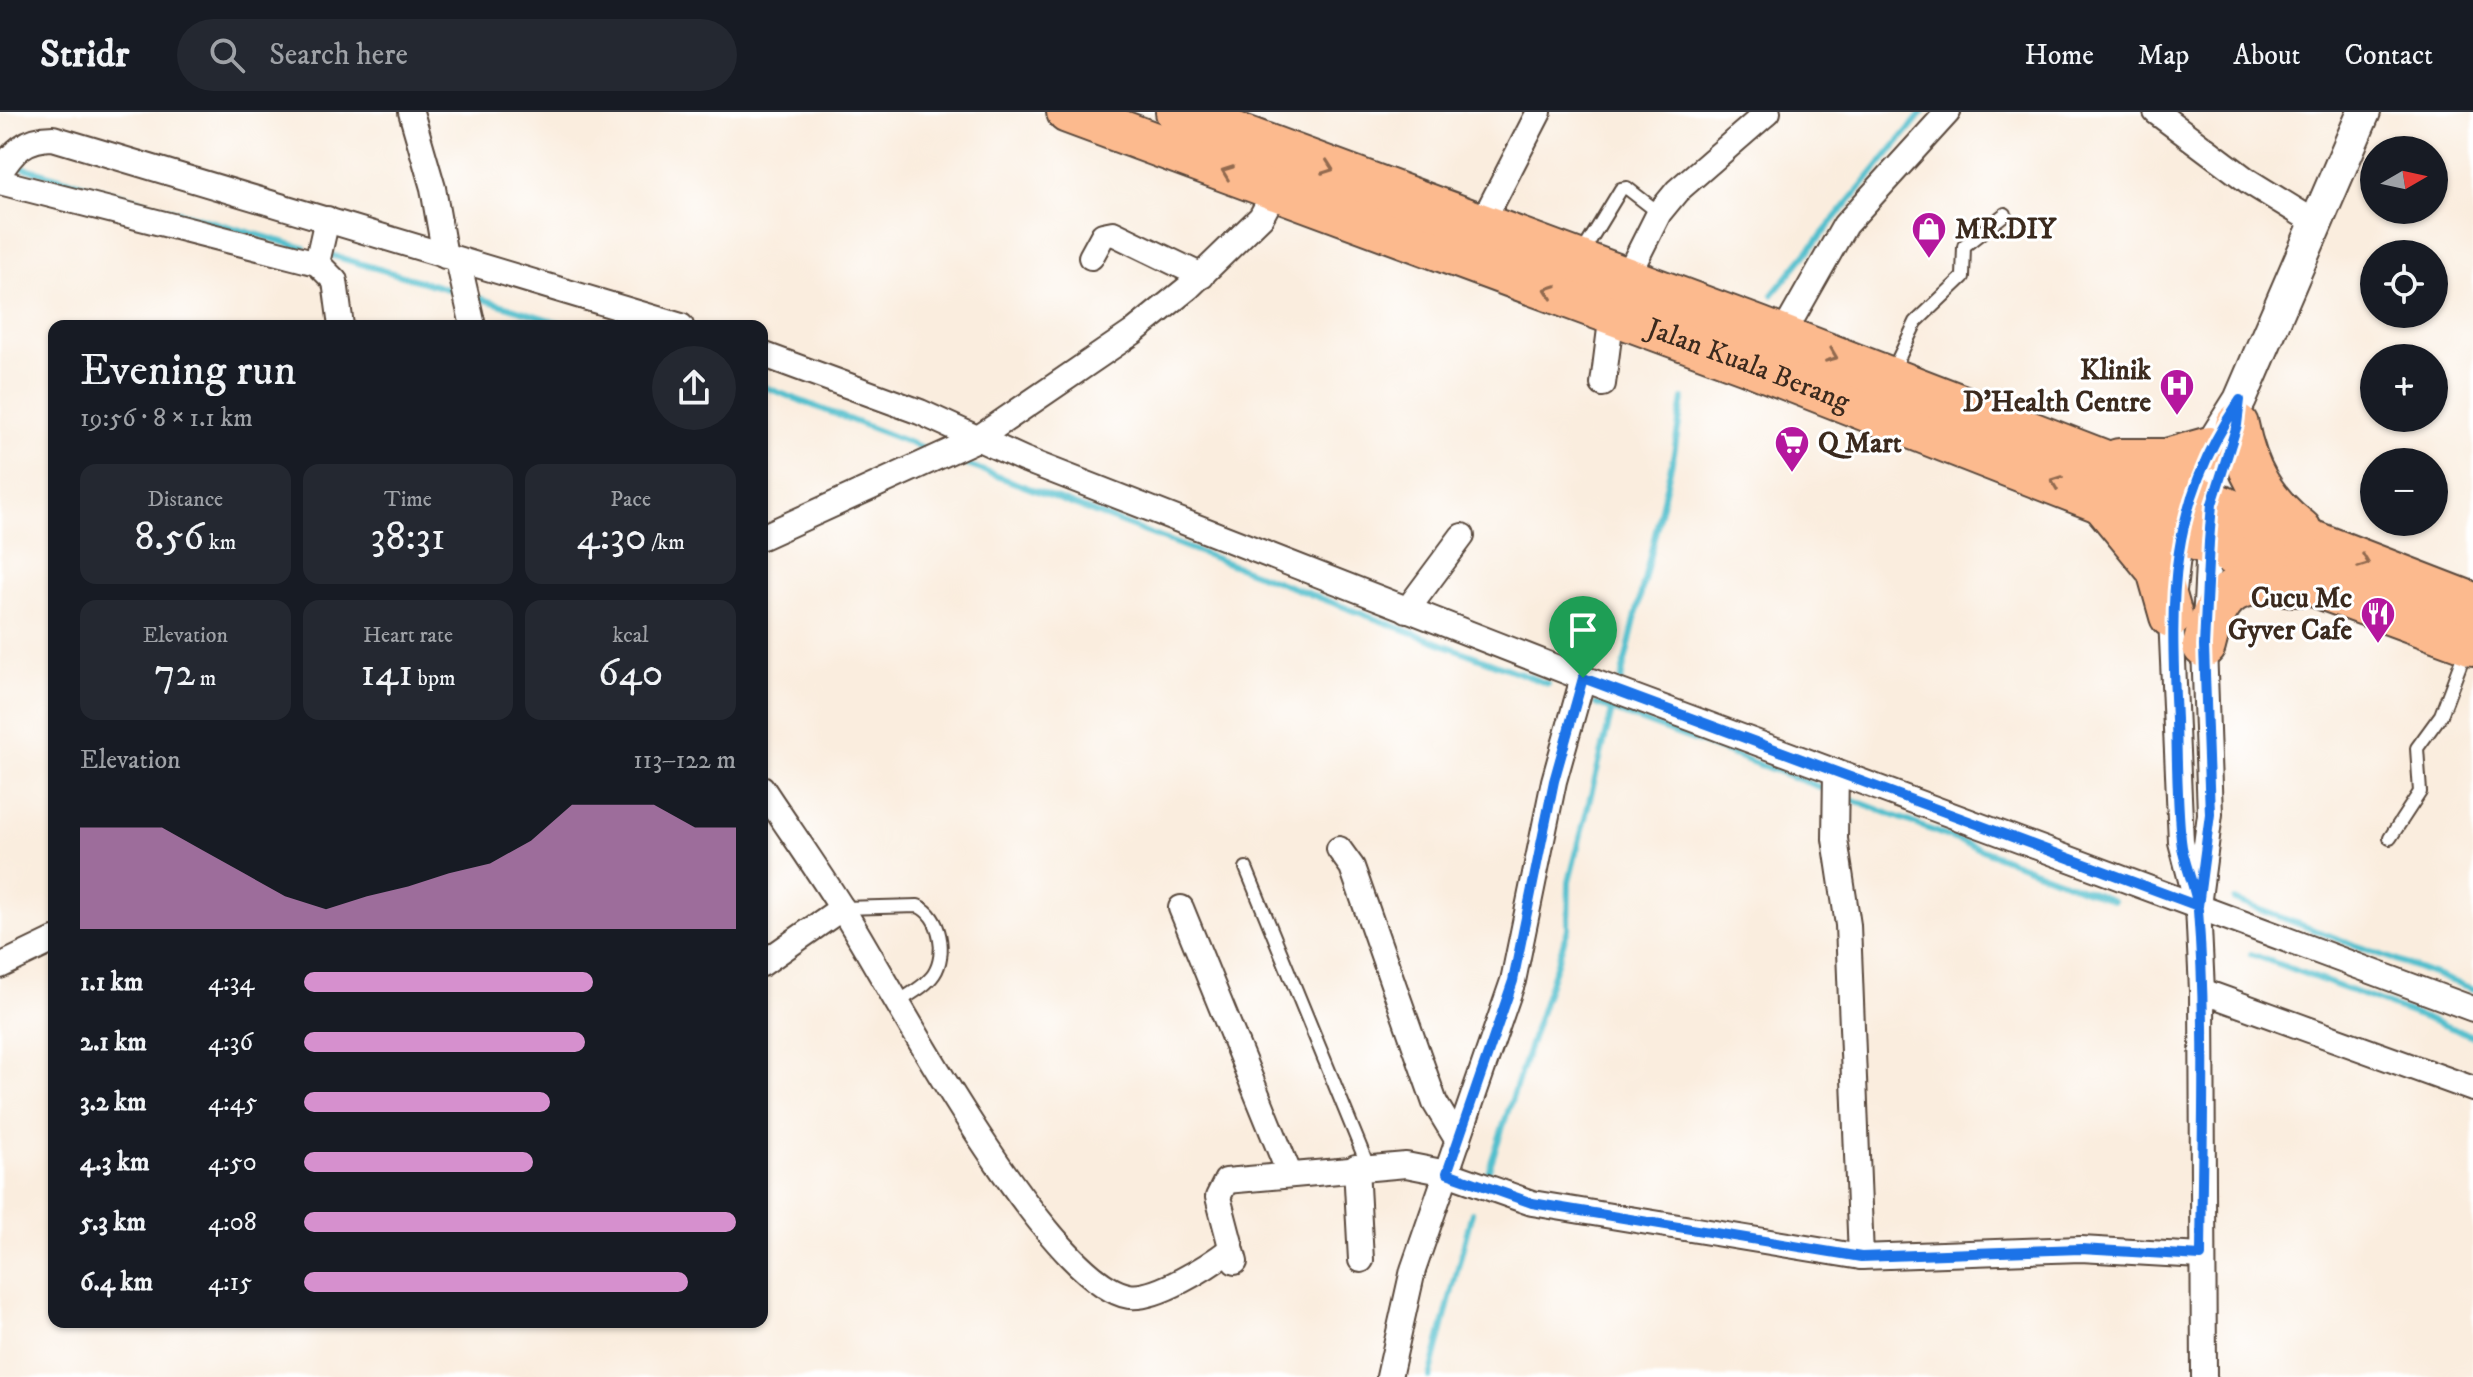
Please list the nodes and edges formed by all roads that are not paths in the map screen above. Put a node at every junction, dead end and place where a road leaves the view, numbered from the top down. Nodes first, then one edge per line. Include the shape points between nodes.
1 (411, 112) edge
2 (1068, 112) edge
3 (1539, 112) edge
4 (1768, 112) edge
5 (1948, 112) edge
6 (2156, 112) edge
7 (2364, 112) edge
8 (1197, 116) edge
9 (6, 163) edge
10 (0, 182) edge
11 (1275, 191) junction
12 (1659, 213) junction
13 (2005, 214) dead end
14 (2316, 223) junction
15 (325, 225) junction
16 (1481, 225) junction
17 (1091, 257) dead end
18 (317, 260) junction
19 (1577, 261) junction
20 (458, 274) junction
21 (1202, 276) junction
22 (1619, 296) junction
23 (340, 320) edge
24 (471, 320) edge
25 (655, 320) edge
26 (1782, 336) junction
27 (768, 356) edge
28 (1889, 379) junction
29 (1603, 384) dead end
30 (2229, 424) junction
31 (971, 442) junction
32 (2087, 453) junction
33 (2098, 498) junction
34 (2198, 518) junction
35 (768, 534) edge
36 (1462, 536) dead end
37 (2319, 544) junction
38 (2319, 587) junction
39 (1407, 610) junction
40 (2171, 616) junction
41 (2472, 630) edge
42 (2204, 646) junction
43 (1583, 678) junction
44 (1836, 772) junction
45 (768, 797) edge
46 (2390, 838) dead end
47 (1339, 849) dead end
48 (1246, 868) dead end
49 (2198, 906) junction
50 (842, 908) junction
51 (1181, 908) dead end
52 (48, 943) edge
53 (768, 960) edge
54 (0, 966) edge
55 (2202, 991) junction
56 (898, 1002) junction
57 (2473, 1009) edge
58 (2473, 1089) edge
59 (1458, 1141) junction
60 (1362, 1166) junction
61 (1289, 1173) junction
62 (1447, 1173) junction
63 (2201, 1256) junction
64 (1861, 1257) junction
65 (1361, 1260) dead end
66 (1389, 1377) edge
67 (2204, 1377) edge

1 - 20 street
11 -> 2 highway, Jalan Kuala Berang
3 - 16 street
4 - 12 street
5 - 26 street via 1845,225
6 - 14 street via 2248,181
7 - 14 street
8 -> 16 highway, Jalan Kuala Berang
9 - 15 street via 36,138 53,138
10 - 18 street
11 - 21 street via 1261,217
22 -> 11 highway, Jalan Kuala Berang
12 - 19 lane via 1627,188 1621,189
12 - 22 street
13 - 28 lane via 1964,246 1963,277 1916,322
14 - 30 street
15 - 18 street
15 - 20 street
16 - 19 highway, Jalan Kuala Berang
17 - 21 street via 1103,235 1113,233
18 - 23 street via 335,281
19 - 22 highway, Jalan Kuala Berang
20 - 24 street
20 - 25 street
21 - 31 street via 1132,333
22 - 26 highway, Jalan Kuala Berang
22 - 29 street
33 -> 22 highway, Jalan Kuala Berang
26 -> 28 highway, Jalan Kuala Berang
27 - 31 street via 920,412
28 - 32 highway, Jalan Kuala Berang
30 - 32 highway via 2167,460
30 - 34 street
30 - 37 highway via 2257,486 2289,522
31 - 35 street
31 - 39 street
32 - 34 highway, Jalan Kuala Berang
33 - 34 highway, Jalan Kuala Berang
33 - 40 highway via 2158,570
34 - 37 highway, Jalan Kuala Berang
34 - 38 highway, Jalan Kuala Berang
34 - 40 street
34 - 42 street
36 - 39 street
37 -> 41 highway, Jalan Kuala Berang
38 - 41 highway, Jalan Kuala Berang
38 - 42 highway via 2256,584 2228,593 2211,616
39 - 43 street
40 - 49 street via 2181,842
41 - 46 lane via 2441,715 2415,755 2420,792
42 - 49 street via 2210,814
43 - 44 street
43 - 59 street via 1554,781 1513,981
44 - 49 street
44 - 64 street via 1835,839 1848,925
45 - 50 street
47 - 59 street via 1352,867 1435,1103
48 - 60 lane
49 - 55 street
49 - 57 street
50 - 53 street
50 - 56 street
50 - 56 lane via 918,906 932,917 941,948 937,966 924,985
51 - 61 street
52 - 54 street
55 - 58 street
55 - 63 street
56 - 61 street via 981,1140 1092,1276 1114,1291 1150,1296 1233,1256 1219,1206 1220,1188 1233,1178
59 - 62 street
60 - 61 street
60 - 62 street via 1406,1165
60 - 65 street
62 - 64 street via 1532,1203
62 - 66 street via 1413,1270
63 - 64 street via 2081,1249
63 - 67 street

